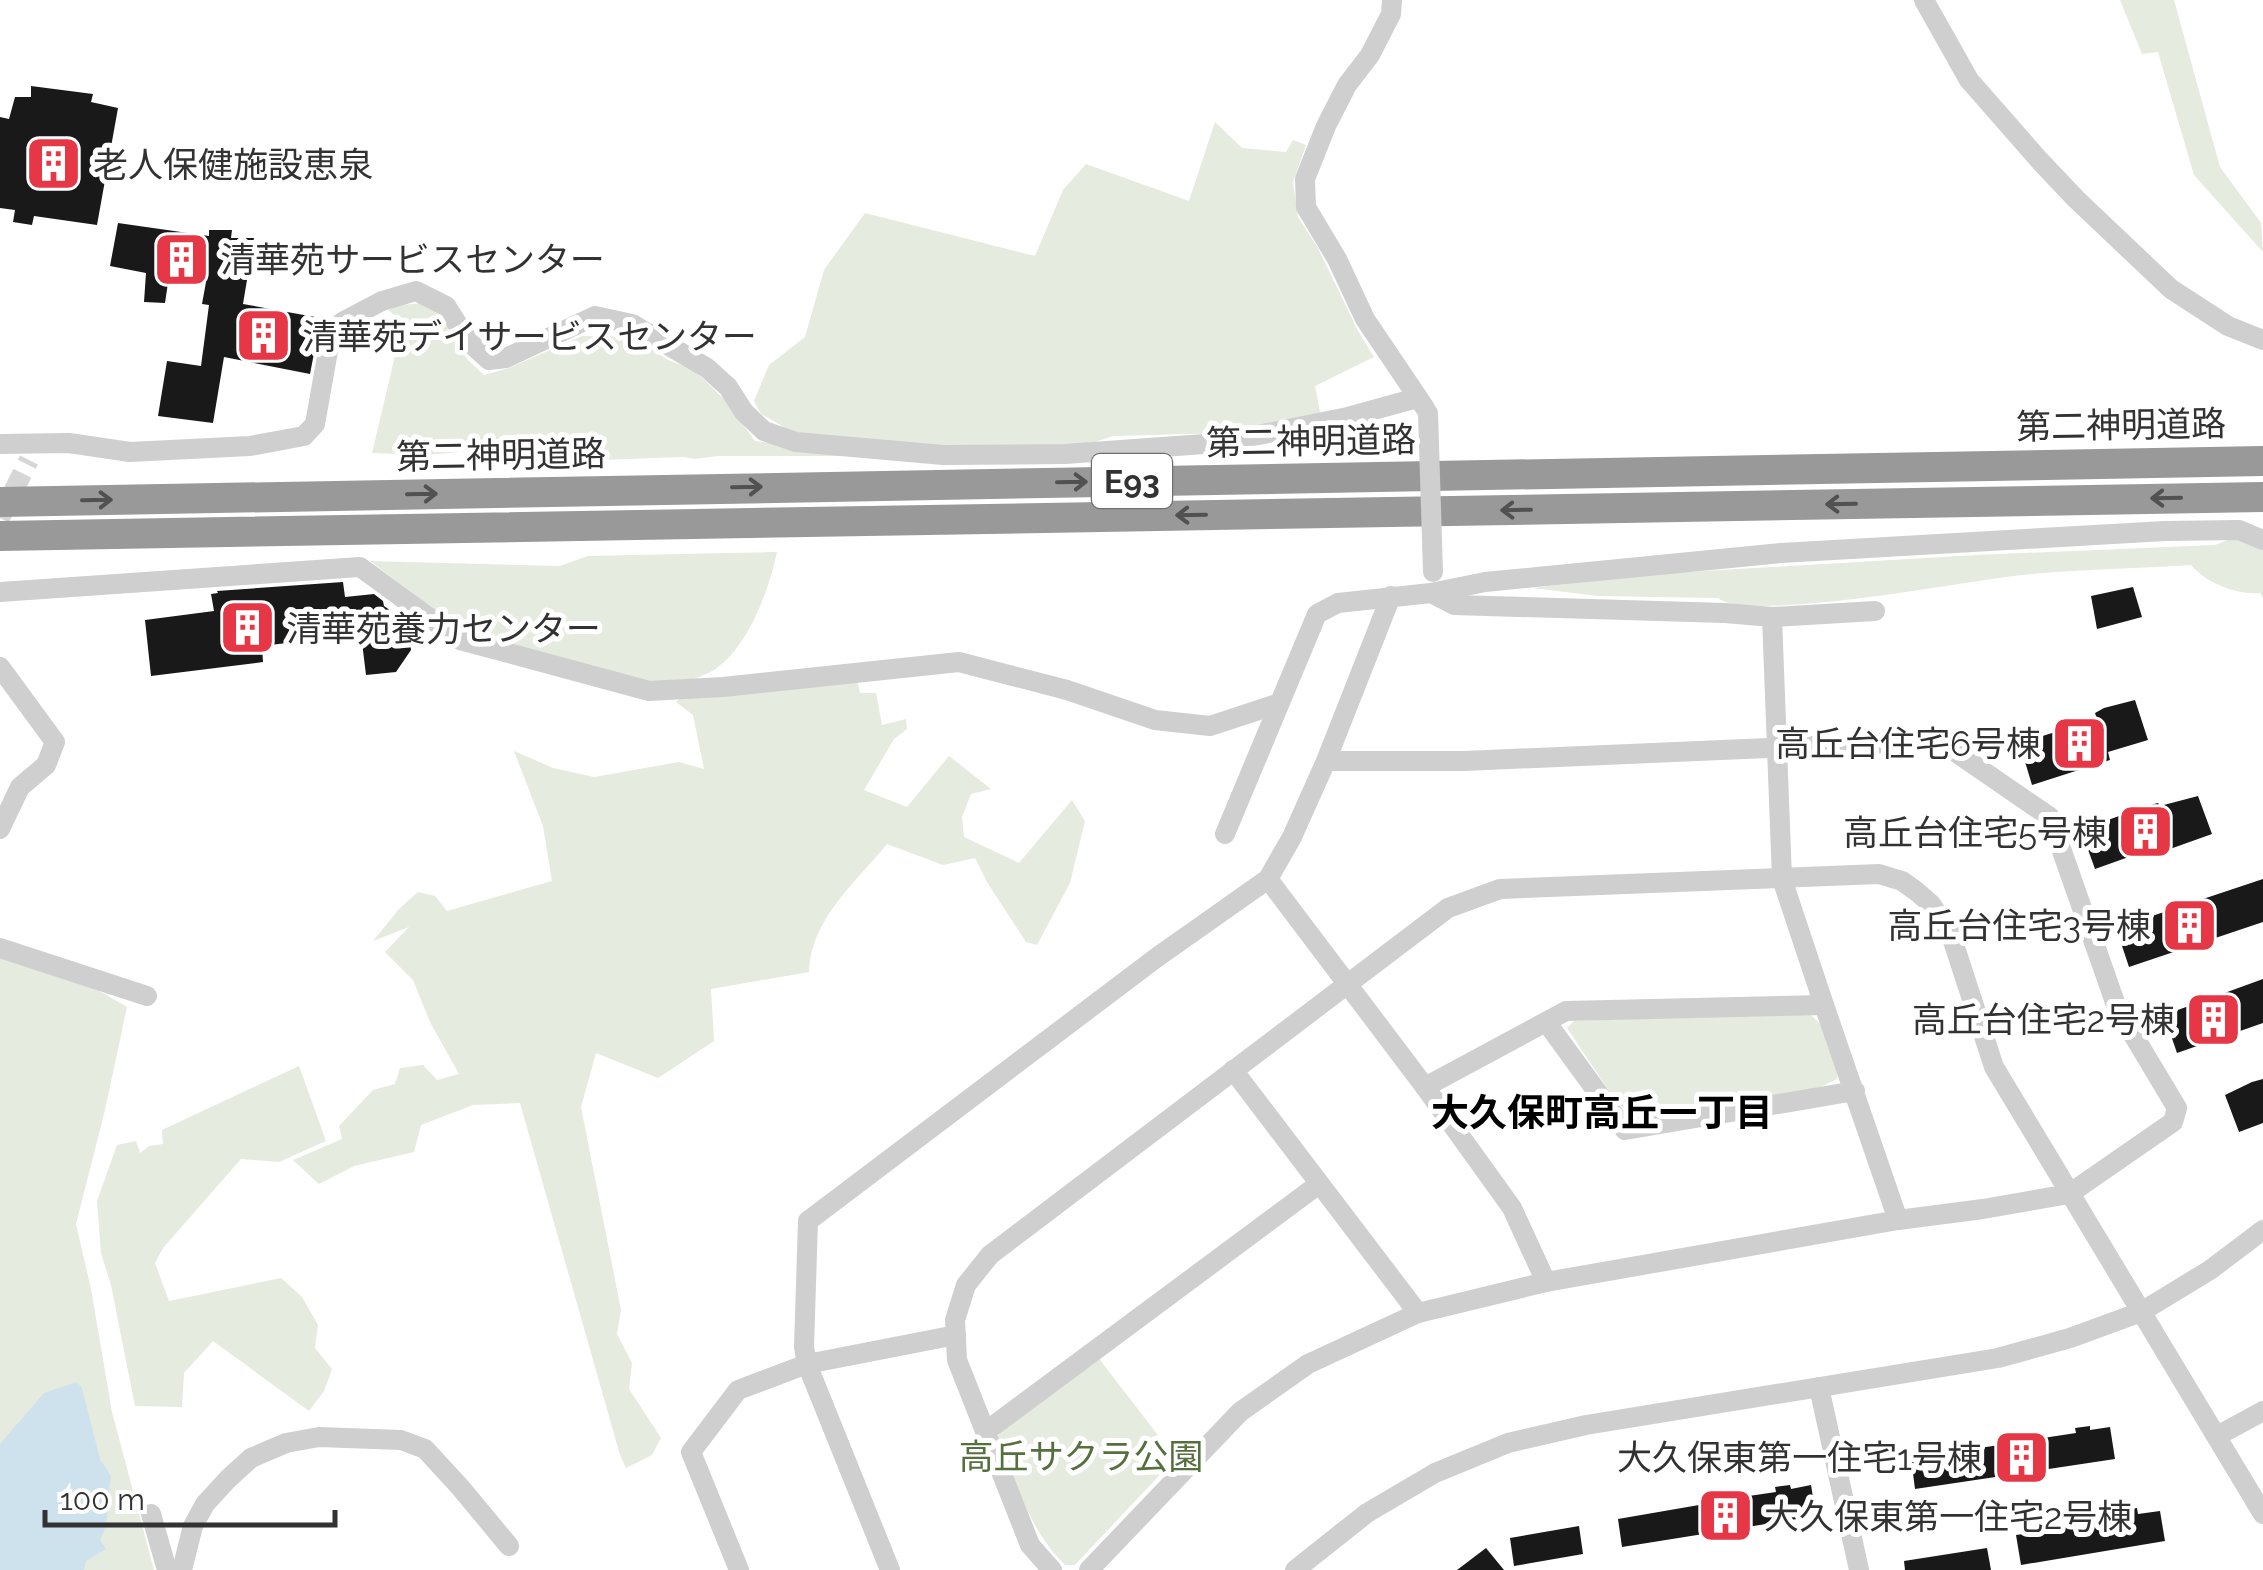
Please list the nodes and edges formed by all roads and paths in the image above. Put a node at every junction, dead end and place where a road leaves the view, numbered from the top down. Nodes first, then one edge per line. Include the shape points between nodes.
1 (1392, 0) edge
2 (1924, 0) edge
3 (2263, 340) edge
4 (1423, 405) junction
5 (0, 444) edge
6 (2263, 461) edge
7 (2263, 497) edge
8 (0, 502) edge
9 (0, 536) edge
10 (2263, 540) edge
11 (1432, 582) junction
12 (0, 592) edge
13 (1391, 596) junction
14 (1874, 611) dead end
15 (1772, 617) junction
16 (0, 668) edge
17 (1278, 704) junction
18 (1775, 746) junction
19 (1326, 761) junction
20 (0, 829) edge
21 (1224, 834) dead end
22 (1268, 879) junction
23 (1782, 879) junction
24 (0, 948) edge
25 (1346, 985) junction
26 (147, 996) dead end
27 (1824, 1005) junction
28 (1547, 1023) junction
29 (1233, 1070) junction
30 (1425, 1088) junction
31 (1855, 1092) junction
32 (1319, 1184) junction
33 (2068, 1194) junction
34 (1898, 1220) junction
35 (2263, 1230) edge
36 (1546, 1282) junction
37 (2141, 1312) junction
38 (1418, 1313) junction
39 (956, 1335) junction
40 (807, 1364) junction
41 (1819, 1387) junction
42 (2263, 1411) edge
43 (985, 1432) junction
44 (2216, 1436) junction
45 (150, 1514) dead end
46 (2263, 1514) edge
47 (509, 1546) dead end
48 (168, 1570) edge
49 (182, 1570) edge
50 (739, 1570) edge
51 (890, 1570) edge
52 (1052, 1570) edge
53 (1089, 1570) edge
54 (1296, 1570) edge
55 (1860, 1570) edge

1 - 4 street via 1370,55 1326,126 1305,178 1306,208 1365,319
2 - 3 street via 1969,80 2076,199 2171,289
4 - 5 street via 1218,443 1066,454 943,455 796,442 764,431 708,368 632,324 595,316 490,360 446,306 416,291 342,322 328,351 315,424 304,436 250,446 130,452 68,443 30,453
4 - 11 street, bridge
8 -> 6 highway, 第二神明道路 / E93
7 -> 9 highway, 第二神明道路 / E93
10 - 11 street via 2238,530 2165,530
11 - 13 street
11 - 15 street via 1454,604
12 - 17 street via 360,567 460,640 649,691 959,662 1155,720 1210,726
13 - 17 street via 1338,603 1317,614
13 - 19 street
14 - 15 street
15 - 18 street
16 - 20 street via 54,742 46,765 20,787
17 - 21 street
18 - 19 street
18 - 23 street
18 - 33 street via 1931,742 2050,817 2117,1008 2177,1108 2173,1122
19 - 22 street
22 - 25 street
22 - 40 street via 808,1221
23 - 25 street via 1500,889 1448,908
23 - 27 street
23 - 33 street via 1879,874 1902,881 1932,904 1950,932 1994,1067
24 - 26 street
25 - 29 street
25 - 30 street
27 - 28 street via 1566,1012
27 - 31 street
28 - 30 street
28 - 31 street via 1625,1130
29 - 32 street
29 - 39 street via 990,1255 966,1285
30 - 36 street via 1512,1208
31 - 34 street
32 - 38 street
32 - 43 street
33 - 34 street
33 - 37 street
34 - 36 street
35 - 37 street
36 - 38 street
37 - 41 street via 1998,1358
37 - 44 street
38 - 53 street via 1308,1364 1240,1412
39 - 40 street
39 - 43 street via 957,1360
40 - 50 street via 738,1390 691,1452
40 - 51 street
41 - 54 street via 1508,1443 1435,1473 1367,1513
41 - 55 street
42 - 44 street
43 - 52 street via 1030,1545
44 - 46 street
45 - 48 street
47 - 49 street via 425,1448 401,1440 319,1436 251,1458 228,1479 193,1526

